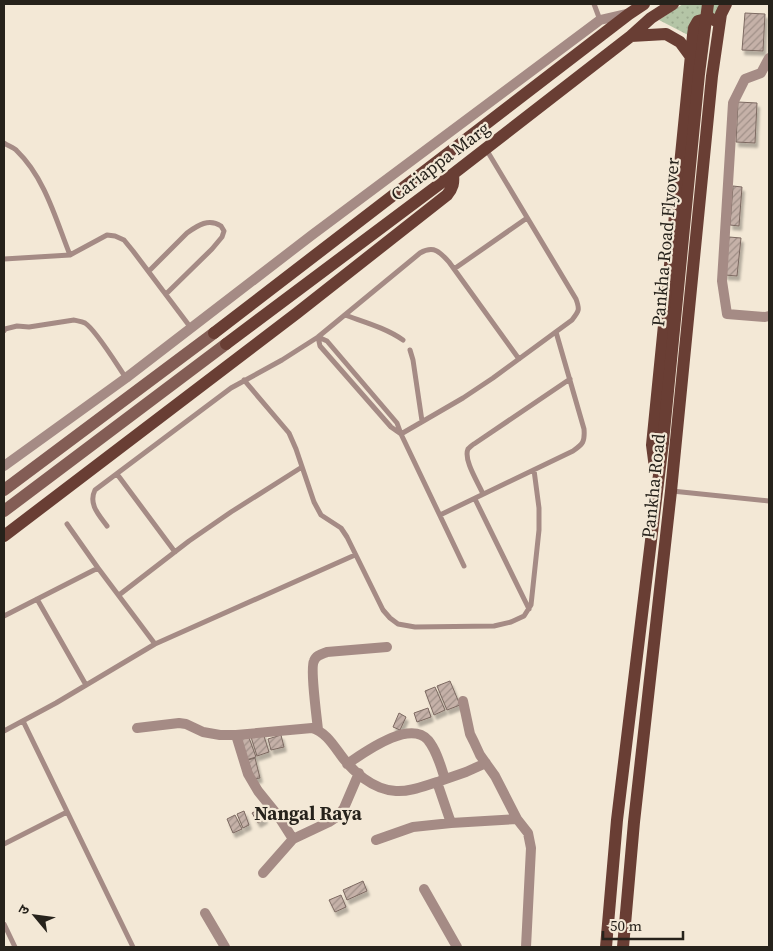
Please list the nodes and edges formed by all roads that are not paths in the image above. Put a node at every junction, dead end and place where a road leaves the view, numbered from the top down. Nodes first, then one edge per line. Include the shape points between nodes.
1 (594, 4) edge
2 (644, 4) edge
3 (673, 4) edge
4 (708, 4) edge
5 (726, 4) edge
6 (629, 14) junction
7 (600, 20) junction
8 (719, 28) junction
9 (632, 36) junction
10 (691, 57) junction
11 (769, 58) edge
12 (4, 143) edge
13 (486, 148) junction
14 (453, 174) junction
15 (527, 218) junction
16 (70, 255) junction
17 (4, 259) edge
18 (454, 269) junction
19 (149, 271) junction
20 (166, 294) junction
21 (345, 315) junction
22 (769, 316) edge
23 (191, 328) junction
24 (4, 331) edge
25 (556, 332) junction
26 (318, 337) junction
27 (403, 340) dead end
28 (410, 350) dead end
29 (519, 359) junction
30 (126, 378) junction
31 (570, 379) junction
32 (244, 380) junction
33 (422, 421) junction
34 (401, 434) junction
35 (4, 466) edge
36 (302, 467) junction
37 (534, 470) junction
38 (116, 474) junction
39 (658, 484) junction
40 (4, 490) edge
41 (671, 491) junction
42 (483, 494) junction
43 (474, 499) junction
44 (769, 501) edge
45 (4, 511) edge
46 (440, 515) junction
47 (67, 524) dead end
48 (108, 526) dead end
49 (4, 536) edge
50 (175, 552) junction
51 (355, 555) junction
52 (464, 566) dead end
53 (98, 568) junction
54 (119, 595) junction
55 (37, 599) junction
56 (529, 608) junction
57 (4, 616) edge
58 (156, 644) junction
59 (387, 647) dead end
60 (86, 684) junction
61 (463, 701) dead end
62 (23, 721) junction
63 (137, 728) dead end
64 (318, 730) junction
65 (4, 731) edge
66 (236, 735) junction
67 (486, 763) junction
68 (347, 764) junction
69 (359, 774) junction
70 (441, 780) junction
71 (67, 812) junction
72 (517, 819) junction
73 (451, 823) junction
74 (293, 839) junction
75 (376, 840) dead end
76 (4, 844) edge
77 (263, 874) dead end
78 (424, 889) dead end
79 (204, 913) dead end
80 (4, 924) edge
81 (15, 947) edge
82 (132, 947) edge
83 (224, 947) edge
84 (457, 947) edge
85 (526, 947) edge
86 (606, 947) edge
87 (623, 947) edge

1 - 7 lane
2 - 6 main road, Cariappa Marg
3 - 9 main road, Cariappa Marg
4 - 39 main road, Pankha Road Flyover, bridge
5 - 8 main road, Pankha Road
6 - 7 street
6 - 40 main road, Cariappa Marg
7 - 23 street
8 - 10 main road via 710,18 698,21 694,28
8 - 41 main road, Pankha Road
9 - 10 main road via 666,34 680,42
9 - 13 main road, Cariappa Marg
10 - 39 main road via 652,445
11 - 22 street via 761,73 745,79 734,103 722,281 726,314
12 - 16 lane via 16,150 31,167 45,192
13 - 14 main road, Cariappa Marg
13 - 15 lane
14 - 45 main road, Cariappa Marg
14 - 49 main road via 454,182 447,195
15 - 18 lane
15 - 25 lane via 579,307 572,320
16 - 17 lane
16 - 19 lane via 107,235 115,236 124,240
18 - 21 lane via 441,254 427,249
18 - 29 lane
19 - 20 lane
19 - 20 lane via 193,228 212,222 222,226 222,237
20 - 23 lane
21 - 26 lane
21 - 27 lane
23 - 30 street
24 - 30 lane via 17,326 80,321 87,324
25 - 29 lane
25 - 31 lane
26 - 32 lane
26 - 34 lane via 320,346 391,427
26 - 34 lane via 327,340 397,422
28 - 33 lane
29 - 33 lane via 463,398
30 - 35 street
31 - 37 lane via 585,438 573,452
31 - 42 lane via 468,449 468,462
32 - 36 lane via 289,433
32 - 38 lane
33 - 34 lane
34 - 46 lane
36 - 50 lane
36 - 51 lane via 321,515 341,528
37 - 42 lane
37 - 56 lane via 539,530
38 - 48 lane via 92,496 96,511
38 - 50 lane
39 - 86 main road, Pankha Road via 617,820
41 - 44 lane
41 - 87 main road, Pankha Road
42 - 43 lane
43 - 46 lane
43 - 56 lane
46 - 52 lane
47 - 53 lane
50 - 54 lane
51 - 56 lane via 383,610 398,624 415,627 494,626 524,616
51 - 58 lane
53 - 54 lane
53 - 55 lane
54 - 58 lane
55 - 57 lane
55 - 60 lane
58 - 60 lane
59 - 64 street via 327,652 314,661
60 - 62 lane
61 - 67 street via 470,734
62 - 65 lane
62 - 71 lane
63 - 66 street via 179,723 204,732
64 - 66 street
64 - 68 street
66 - 74 street via 248,774
67 - 70 street
67 - 72 street
68 - 69 street
68 - 70 street via 387,739 419,734 435,752
69 - 70 street via 386,790 397,791
69 - 74 street via 338,816
70 - 73 street
71 - 76 lane
71 - 82 lane
72 - 73 street
72 - 85 street via 528,833 532,848
73 - 75 street via 413,827
74 - 77 street
78 - 84 street
79 - 83 street
80 - 81 lane

